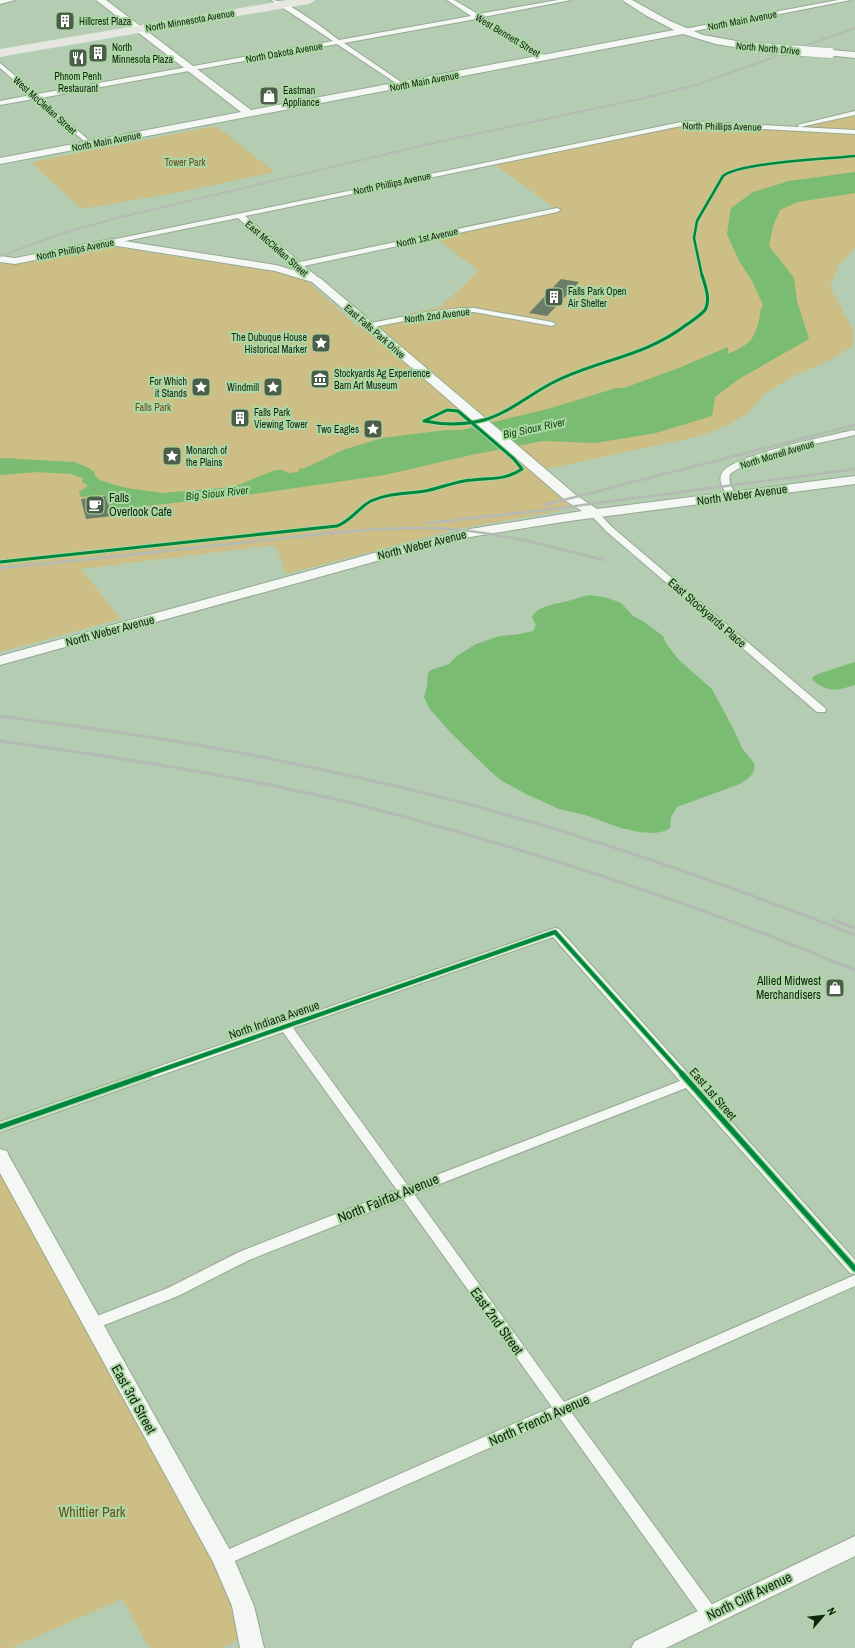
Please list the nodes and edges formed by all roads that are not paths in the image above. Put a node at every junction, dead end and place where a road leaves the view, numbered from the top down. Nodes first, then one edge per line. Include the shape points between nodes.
1 (12, 0) edge
2 (100, 0) edge
3 (309, 0) edge
4 (450, 0) edge
5 (568, 0) edge
6 (626, 0) edge
7 (848, 0) edge
8 (278, 1) edge
9 (0, 2) edge
10 (477, 16) junction
11 (136, 27) junction
12 (684, 31) junction
13 (338, 42) junction
14 (0, 48) edge
15 (0, 53) edge
16 (855, 55) edge
17 (545, 58) junction
18 (0, 65) edge
19 (190, 69) junction
20 (402, 85) junction
21 (36, 97) junction
22 (0, 103) edge
23 (855, 113) edge
24 (250, 114) junction
25 (786, 128) junction
26 (855, 132) edge
27 (90, 144) junction
28 (0, 162) edge
29 (557, 210) dead end
30 (239, 214) junction
31 (111, 242) junction
32 (0, 259) edge
33 (297, 264) junction
34 (316, 280) junction
35 (552, 324) dead end
36 (369, 326) junction
37 (853, 432) dead end
38 (855, 480) edge
39 (732, 496) junction
40 (595, 514) junction
41 (0, 661) edge
42 (821, 710) dead end
43 (555, 932) joint
44 (286, 1027) junction
45 (688, 1082) junction
46 (0, 1127) edge
47 (0, 1156) edge
48 (404, 1192) junction
49 (855, 1269) edge
50 (855, 1280) edge
51 (92, 1324) junction
52 (561, 1410) junction
53 (855, 1545) edge
54 (223, 1559) junction
55 (710, 1615) junction
56 (252, 1648) edge
57 (643, 1648) edge

1 - 9 street
2 - 11 street
3 - 8 main road, North Minnesota Avenue
4 - 10 street, West Bennett Street
5 - 10 street, North Dakota Avenue
6 - 12 street, North North Drive
7 - 12 street, North Main Avenue
8 - 11 main road, North Minnesota Avenue
8 - 13 street
10 - 13 street, North Dakota Avenue
10 - 17 street, West Bennett Street
11 - 14 main road, North Minnesota Avenue
11 - 15 main road, North Minnesota Avenue
11 - 19 street
12 - 16 street, North North Drive, bridge via 716,41 758,48
12 - 17 street, North Main Avenue
13 - 19 street, North Dakota Avenue
13 - 20 street
17 - 20 street, North Main Avenue
18 - 21 street, West McClellan Street
19 - 21 street, North Dakota Avenue
19 - 24 street
20 - 24 street, North Main Avenue
21 - 22 street, North Dakota Avenue
21 - 27 street, West McClellan Street
23 - 25 street
24 - 27 street, North Main Avenue
25 - 26 street, North Phillips Avenue
25 - 30 street, North Phillips Avenue via 698,123 674,125
27 - 28 street, North Main Avenue
29 - 33 street, North 1st Avenue
30 - 31 street, North Phillips Avenue
30 - 33 street, East McClellan Street
31 - 32 street, North Phillips Avenue via 14,261
31 - 34 street, East Falls Park Drive via 276,268
33 - 34 street, East McClellan Street
34 - 36 street, East Falls Park Drive
35 - 36 street, North 2nd Avenue via 464,310 414,316
36 - 40 street, East Falls Park Drive via 580,506
37 - 39 street, North Morrell Avenue via 766,455 731,469 725,478
38 - 39 street, North Weber Avenue
39 - 40 street, North Weber Avenue
40 - 41 street, North Weber Avenue via 490,530 421,545
40 - 42 street, East Stockyards Place via 609,529
43 - 44 street, North Indiana Avenue
43 - 45 street, East 1st Street
44 - 46 street, North Indiana Avenue
44 - 48 street, East 2nd Street
45 - 48 street, North Fairfax Avenue
45 - 49 street, East 1st Street
47 - 51 street, East 3rd Street
48 - 51 street, North Fairfax Avenue via 256,1251 173,1292
48 - 52 street, East 2nd Street
50 - 52 street, North French Avenue
51 - 54 street, East 3rd Street
52 - 54 street, North French Avenue
52 - 55 street, East 2nd Street
53 - 55 street, North Cliff Avenue
54 - 56 street, East 3rd Street via 243,1606
55 - 57 street, North Cliff Avenue

